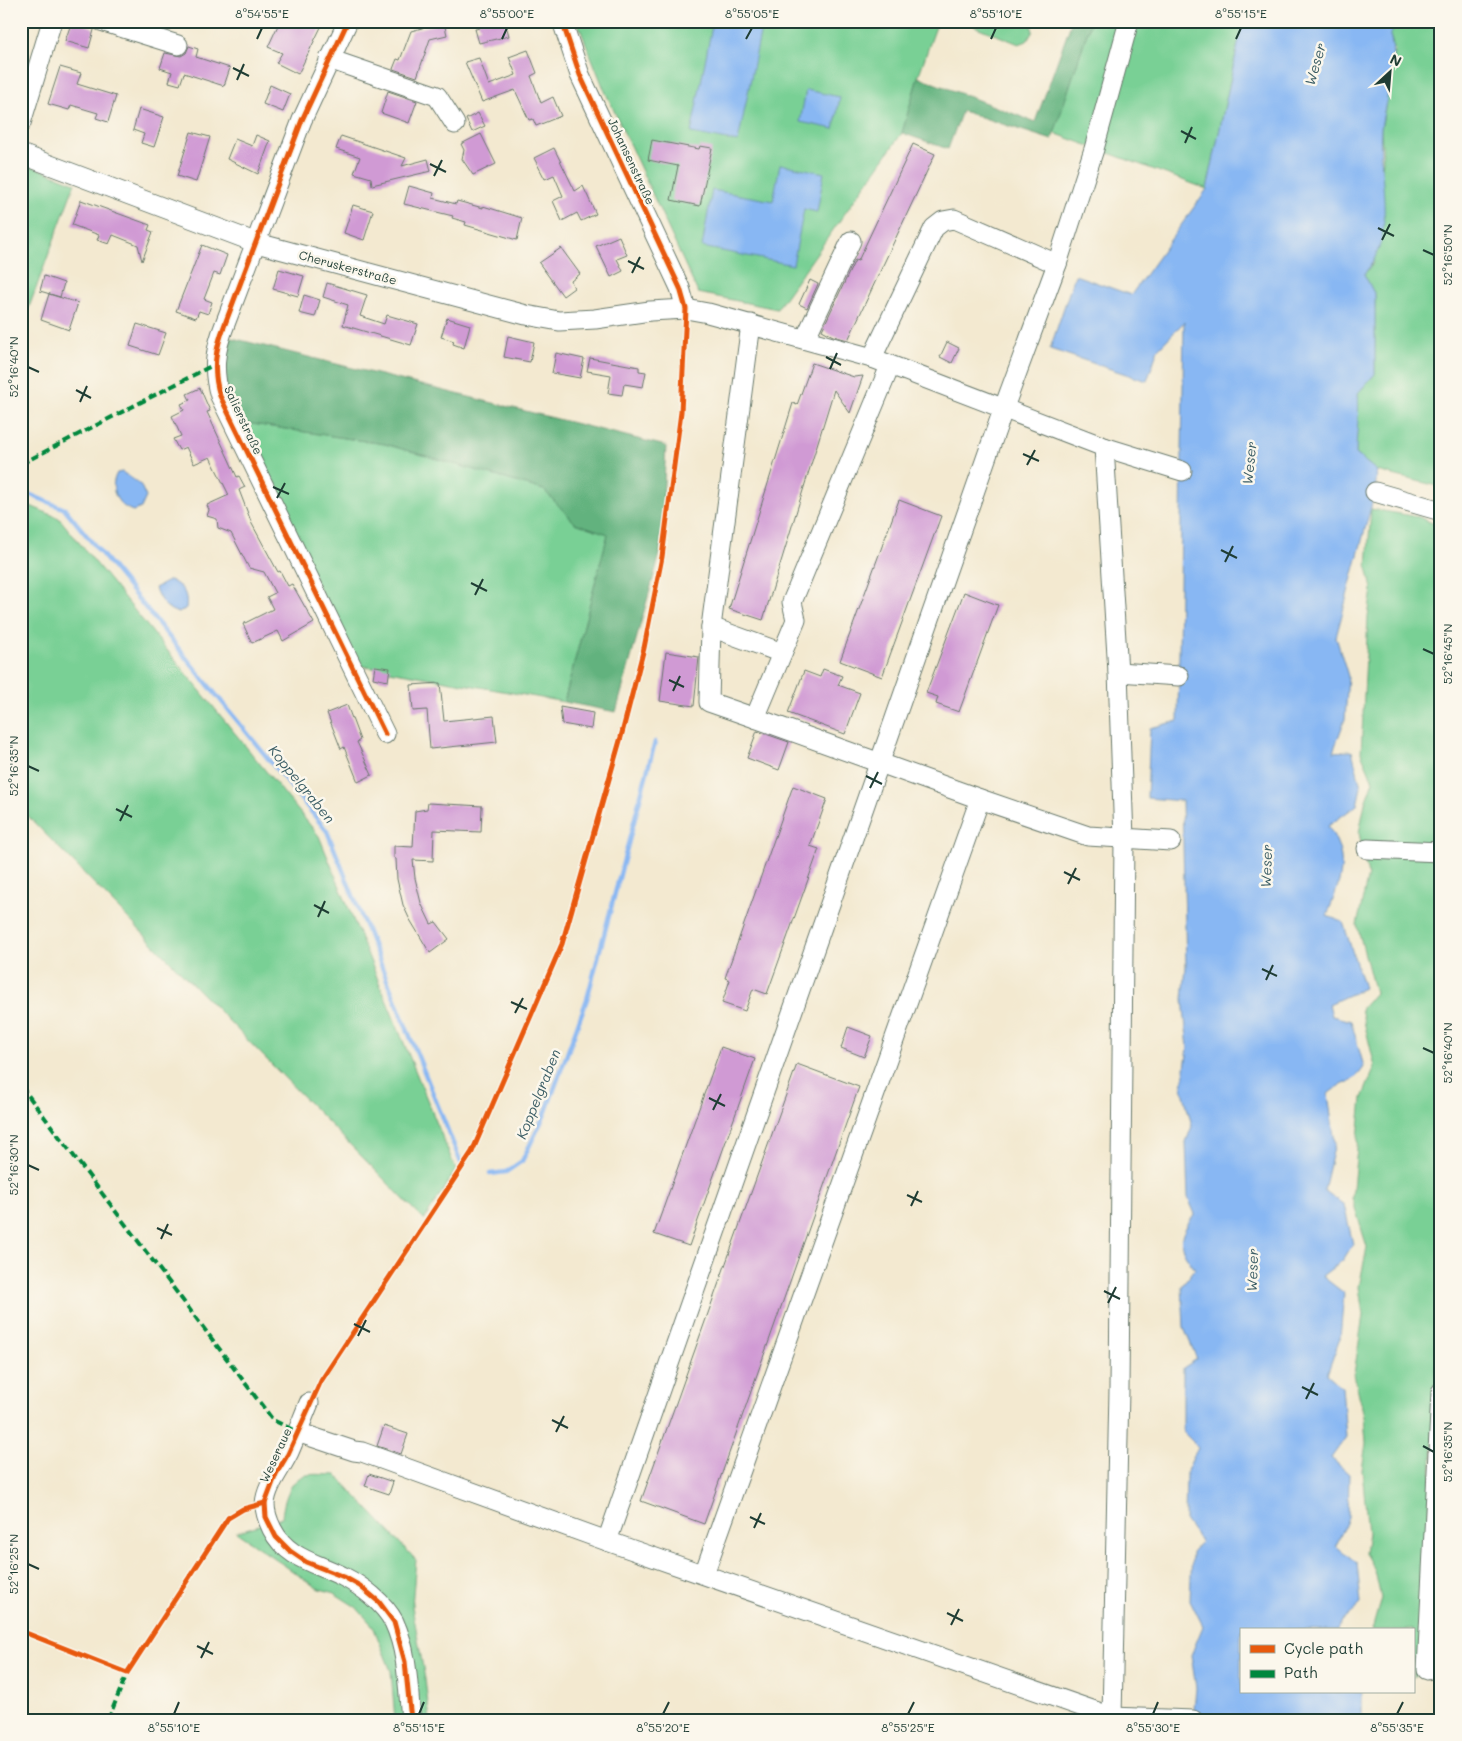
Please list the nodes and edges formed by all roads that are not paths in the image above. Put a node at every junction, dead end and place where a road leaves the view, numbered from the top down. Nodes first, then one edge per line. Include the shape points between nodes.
1 (52, 21) edge
2 (101, 21) edge
3 (348, 21) edge
4 (562, 21) edge
5 (1128, 21) edge
6 (178, 45) dead end
7 (329, 59) junction
8 (21, 123) edge
9 (455, 124) dead end
10 (21, 154) edge
11 (851, 242) dead end
12 (257, 243) junction
13 (1057, 264) junction
14 (686, 310) junction
15 (751, 324) junction
16 (805, 339) junction
17 (872, 358) junction
18 (890, 366) junction
19 (1003, 410) junction
20 (1104, 447) junction
21 (1182, 471) dead end
22 (1375, 492) dead end
23 (1441, 511) edge
24 (711, 626) junction
25 (782, 653) junction
26 (1118, 672) junction
27 (1179, 676) dead end
28 (755, 718) junction
29 (385, 734) dead end
30 (879, 762) junction
31 (980, 799) junction
32 (1124, 839) junction
33 (1171, 841) dead end
34 (1367, 849) dead end
35 (1441, 852) edge
36 (1441, 1392) edge
37 (309, 1403) dead end
38 (297, 1432) junction
39 (607, 1541) junction
40 (704, 1574) junction
41 (1427, 1670) dead end
42 (1120, 1718) edge
43 (411, 1720) edge
44 (1193, 1720) edge

1 - 8 street
2 - 6 street
3 - 7 street, Salierstraße
4 - 14 street, Johansenstraße via 580,75 680,288
5 - 13 street via 1094,149
7 - 9 street via 437,96
7 - 12 street, Salierstraße via 302,120
10 - 12 street, Cheruskerstraße
11 - 16 street
12 - 14 street, Cheruskerstraße via 526,315 559,320
12 - 29 street, Salierstraße via 218,340 215,380 224,405
13 - 17 street via 954,219 943,221 934,228
13 - 19 street
14 - 15 street, Cheruskerstraße
15 - 16 street, Cheruskerstraße
15 - 24 street
16 - 17 street, Cheruskerstraße
17 - 18 street, Cheruskerstraße
18 - 19 street, Cheruskerstraße
18 - 25 street via 792,602 796,620
19 - 20 street, Cheruskerstraße
19 - 30 street
20 - 21 street, Cheruskerstraße
20 - 26 street
22 - 23 street
24 - 25 street
24 - 28 street via 709,702
25 - 28 street
26 - 27 street
26 - 32 street
28 - 30 street
30 - 31 street
30 - 39 street
31 - 32 street via 1088,836
31 - 40 street
32 - 33 street
32 - 42 street
34 - 35 street
36 - 41 street
37 - 38 street, Weseraue
38 - 39 street via 362,1452
38 - 43 street, Weseraue via 265,1503 266,1517 276,1536 290,1551 306,1562 360,1586 379,1602 394,1622 405,1662
39 - 40 street
40 - 42 street
42 - 44 street

